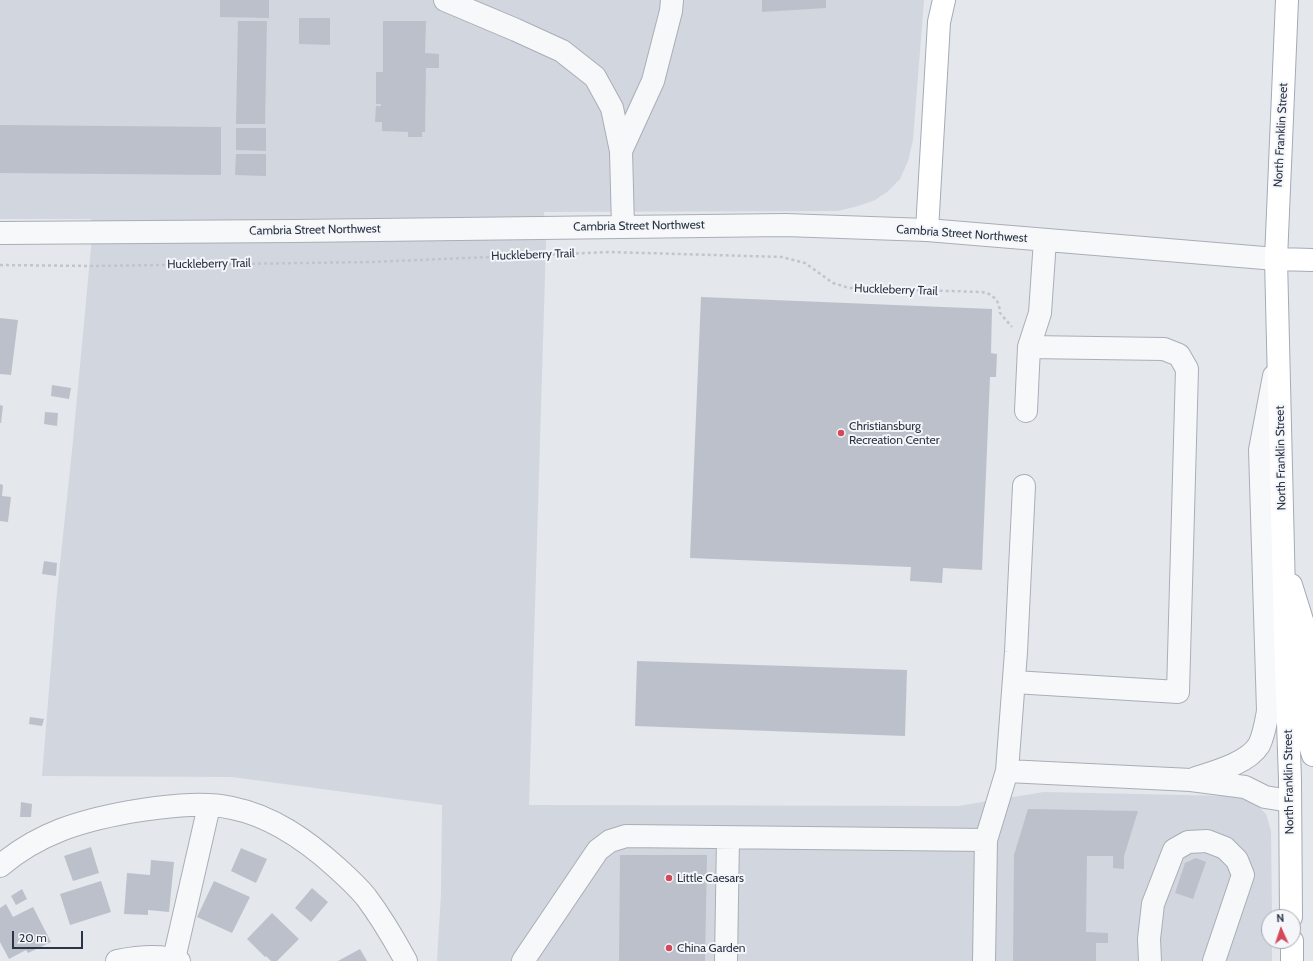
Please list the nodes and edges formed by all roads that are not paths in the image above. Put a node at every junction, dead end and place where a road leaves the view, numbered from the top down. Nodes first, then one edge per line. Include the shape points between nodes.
1 (445, 0) edge
2 (672, 0) edge
3 (944, 0) edge
4 (1287, 0) edge
5 (621, 151) junction
6 (623, 226) junction
7 (927, 230) junction
8 (0, 233) edge
9 (1044, 240) junction
10 (1276, 258) junction
11 (1313, 260) edge
12 (1029, 347) junction
13 (1278, 353) junction
14 (1026, 411) dead end
15 (1024, 486) dead end
16 (1283, 559) junction
17 (1014, 682) junction
18 (1313, 755) edge
19 (1007, 771) junction
20 (1191, 780) junction
21 (1290, 801) junction
22 (208, 806) junction
23 (728, 838) junction
24 (986, 840) junction
25 (0, 866) edge
26 (1292, 909) edge
27 (1292, 949) edge
28 (177, 960) edge
29 (117, 961) edge
30 (406, 961) edge
31 (524, 961) edge
32 (726, 961) edge
33 (984, 961) edge
34 (1150, 961) edge
35 (1214, 961) edge
36 (1292, 961) edge

1 - 5 street via 562,51 595,77 612,108
2 - 5 street via 654,82
3 - 7 main road via 939,22
4 - 10 main road, North Franklin Street
5 - 6 street
6 - 7 street, Cambria Street Northwest via 785,225
6 - 8 street, Cambria Street Northwest
7 - 9 street, Cambria Street Northwest
9 - 10 street, Cambria Street Northwest
9 - 12 street via 1040,313
10 - 11 main road
10 - 13 main road, North Franklin Street
12 - 14 street
12 - 17 street via 1164,349 1179,355 1187,369 1178,692
13 - 16 main road, North Franklin Street
13 - 20 street via 1260,450 1268,711 1258,745 1247,756 1227,767
15 - 17 street
16 - 18 main road via 1307,636 1310,745
16 - 21 main road, North Franklin Street
17 - 19 street
19 - 20 street
19 - 24 street
20 - 21 street via 1245,787 1265,797
21 - 26 main road, North Franklin Street
22 - 25 street via 134,812 76,824 25,847
22 - 28 street
22 - 30 street via 230,807 254,813 277,824 325,858 365,896
23 - 24 street
23 - 31 street via 626,836 610,841 598,850
23 - 32 street
24 - 33 street
27 - 36 main road
28 - 29 street via 143,956
34 - 35 street via 1149,939 1153,904 1174,850 1188,842 1208,841 1225,848 1237,860 1242,874

